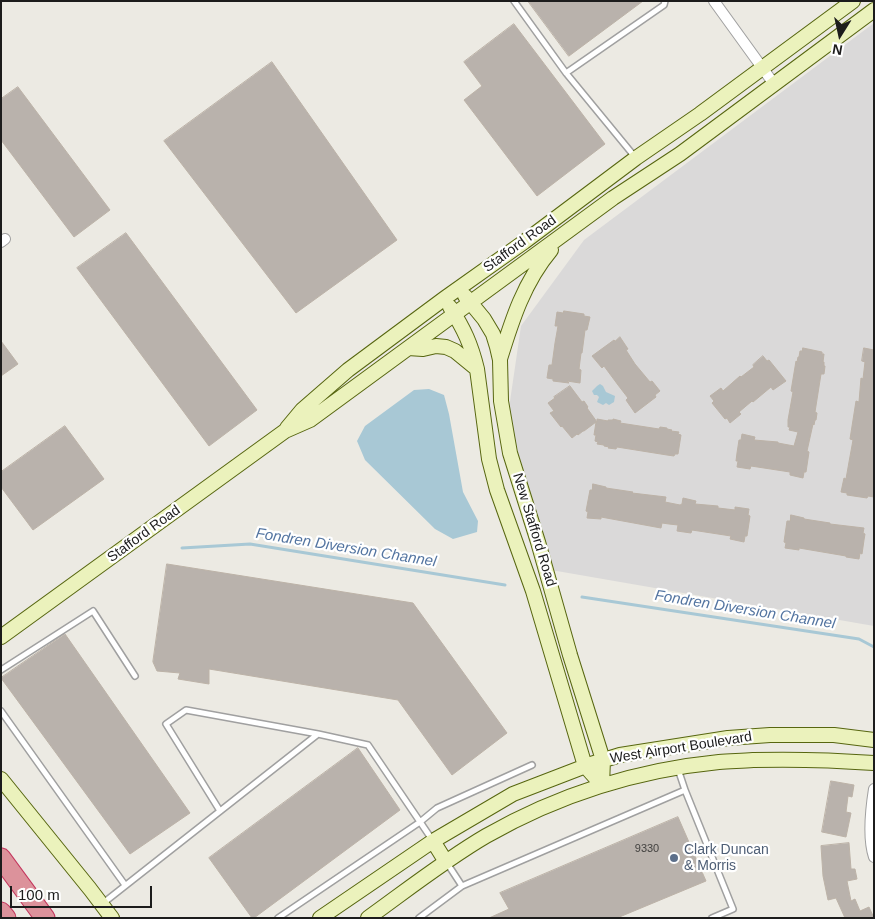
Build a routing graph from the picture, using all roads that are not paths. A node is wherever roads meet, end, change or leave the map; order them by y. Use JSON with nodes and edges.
{"nodes":[{"id":1,"x":514,"y":1,"type":"edge"},
{"id":2,"x":665,"y":1,"type":"edge"},
{"id":3,"x":714,"y":1,"type":"edge"},
{"id":4,"x":853,"y":1,"type":"edge"},
{"id":5,"x":874,"y":10,"type":"edge"},
{"id":6,"x":763,"y":68,"type":"junction"},
{"id":7,"x":566,"y":73,"type":"junction"},
{"id":8,"x":774,"y":84,"type":"junction"},
{"id":9,"x":636,"y":158,"type":"junction"},
{"id":10,"x":566,"y":233,"type":"junction"},
{"id":11,"x":459,"y":288,"type":"junction"},
{"id":12,"x":445,"y":298,"type":"junction"},
{"id":13,"x":471,"y":303,"type":"junction"},
{"id":14,"x":455,"y":314,"type":"junction"},
{"id":15,"x":408,"y":348,"type":"junction"},
{"id":16,"x":500,"y":360,"type":"junction"},
{"id":17,"x":477,"y":369,"type":"junction"},
{"id":18,"x":285,"y":431,"type":"junction"},
{"id":19,"x":510,"y":453,"type":"junction"},
{"id":20,"x":489,"y":459,"type":"junction"},
{"id":21,"x":1,"y":637,"type":"edge"},
{"id":22,"x":1,"y":670,"type":"edge"},
{"id":23,"x":135,"y":676,"type":"dead end"},
{"id":24,"x":1,"y":711,"type":"edge"},
{"id":25,"x":318,"y":734,"type":"junction"},
{"id":26,"x":874,"y":740,"type":"edge"},
{"id":27,"x":603,"y":760,"type":"junction"},
{"id":28,"x":874,"y":763,"type":"edge"},
{"id":29,"x":532,"y":765,"type":"dead end"},
{"id":30,"x":585,"y":766,"type":"junction"},
{"id":31,"x":678,"y":768,"type":"junction"},
{"id":32,"x":1,"y":780,"type":"edge"},
{"id":33,"x":602,"y":785,"type":"junction"},
{"id":34,"x":874,"y":789,"type":"edge"},
{"id":35,"x":685,"y":790,"type":"junction"},
{"id":36,"x":220,"y":811,"type":"junction"},
{"id":37,"x":420,"y":822,"type":"junction"},
{"id":38,"x":433,"y":841,"type":"junction"},
{"id":39,"x":874,"y":857,"type":"edge"},
{"id":40,"x":1,"y":858,"type":"edge"},
{"id":41,"x":446,"y":862,"type":"junction"},
{"id":42,"x":125,"y":886,"type":"junction"},
{"id":43,"x":462,"y":886,"type":"junction"},
{"id":44,"x":102,"y":904,"type":"junction"},
{"id":45,"x":1,"y":912,"type":"edge"},
{"id":46,"x":6,"y":918,"type":"edge"},
{"id":47,"x":45,"y":918,"type":"edge"},
{"id":48,"x":112,"y":918,"type":"edge"},
{"id":49,"x":278,"y":918,"type":"edge"},
{"id":50,"x":320,"y":918,"type":"edge"},
{"id":51,"x":368,"y":918,"type":"edge"},
{"id":52,"x":419,"y":918,"type":"edge"},
{"id":53,"x":712,"y":918,"type":"edge"}],
"edges":[{"from":1,"to":7,"type":"lane"},
{"from":2,"to":7,"type":"lane"},
{"from":3,"to":6,"type":"street"},
{"from":4,"to":6,"type":"main road","name":"Stafford Road"},
{"from":5,"to":8,"type":"main road"},
{"from":6,"to":8,"type":"street"},
{"from":6,"to":9,"type":"main road","name":"Stafford Road"},
{"from":7,"to":9,"type":"lane"},
{"from":8,"to":10,"type":"main road","name":"Stafford Road"},
{"from":9,"to":11,"type":"main road","name":"Stafford Road"},
{"from":10,"to":13,"type":"main road","name":"Stafford Road"},
{"from":10,"to":16,"type":"main road"},
{"from":11,"to":12,"type":"main road","name":"Stafford Road"},
{"from":11,"to":13,"type":"main road","name":"New Stafford Road"},
{"from":12,"to":14,"type":"main road","name":"New Stafford Road"},
{"from":12,"to":18,"type":"main road","name":"Stafford Road"},
{"from":13,"to":14,"type":"main road","name":"Stafford Road"},
{"from":13,"to":16,"type":"main road","name":"New Stafford Road"},
{"from":14,"to":15,"type":"main road","name":"Stafford Road"},
{"from":14,"to":17,"type":"main road","name":"New Stafford Road"},
{"from":15,"to":17,"type":"main road"},
{"from":15,"to":18,"type":"main road","name":"Stafford Road"},
{"from":16,"to":19,"type":"main road","name":"New Stafford Road"},
{"from":17,"to":20,"type":"main road","name":"New Stafford Road"},
{"from":18,"to":21,"type":"main road","name":"Stafford Road"},
{"from":19,"to":20,"type":"main road"},
{"from":19,"to":27,"type":"main road","name":"New Stafford Road"},
{"from":20,"to":30,"type":"main road","name":"New Stafford Road"},
{"from":22,"to":23,"type":"lane"},
{"from":24,"to":42,"type":"lane"},
{"from":25,"to":36,"type":"lane"},
{"from":25,"to":36,"type":"lane"},
{"from":25,"to":37,"type":"lane"},
{"from":26,"to":27,"type":"main road","name":"West Airport Boulevard"},
{"from":27,"to":30,"type":"main road","name":"West Airport Boulevard"},
{"from":27,"to":33,"type":"main road","name":"New Stafford Road"},
{"from":28,"to":31,"type":"main road","name":"West Airport Boulevard"},
{"from":29,"to":37,"type":"lane"},
{"from":30,"to":33,"type":"main road"},
{"from":30,"to":38,"type":"main road","name":"West Airport Boulevard"},
{"from":31,"to":33,"type":"main road","name":"West Airport Boulevard"},
{"from":31,"to":35,"type":"lane"},
{"from":32,"to":44,"type":"main road"},
{"from":33,"to":41,"type":"main road","name":"West Airport Boulevard"},
{"from":34,"to":39,"type":"street"},
{"from":35,"to":43,"type":"lane"},
{"from":35,"to":53,"type":"lane"},
{"from":36,"to":42,"type":"lane"},
{"from":37,"to":38,"type":"lane"},
{"from":37,"to":49,"type":"lane"},
{"from":38,"to":41,"type":"main road"},
{"from":38,"to":50,"type":"main road","name":"West Airport Boulevard"},
{"from":40,"to":47,"type":"highway"},
{"from":41,"to":43,"type":"lane"},
{"from":41,"to":51,"type":"main road","name":"West Airport Boulevard"},
{"from":42,"to":44,"type":"lane"},
{"from":43,"to":52,"type":"lane"},
{"from":44,"to":48,"type":"main road"},
{"from":45,"to":46,"type":"highway"}]}
